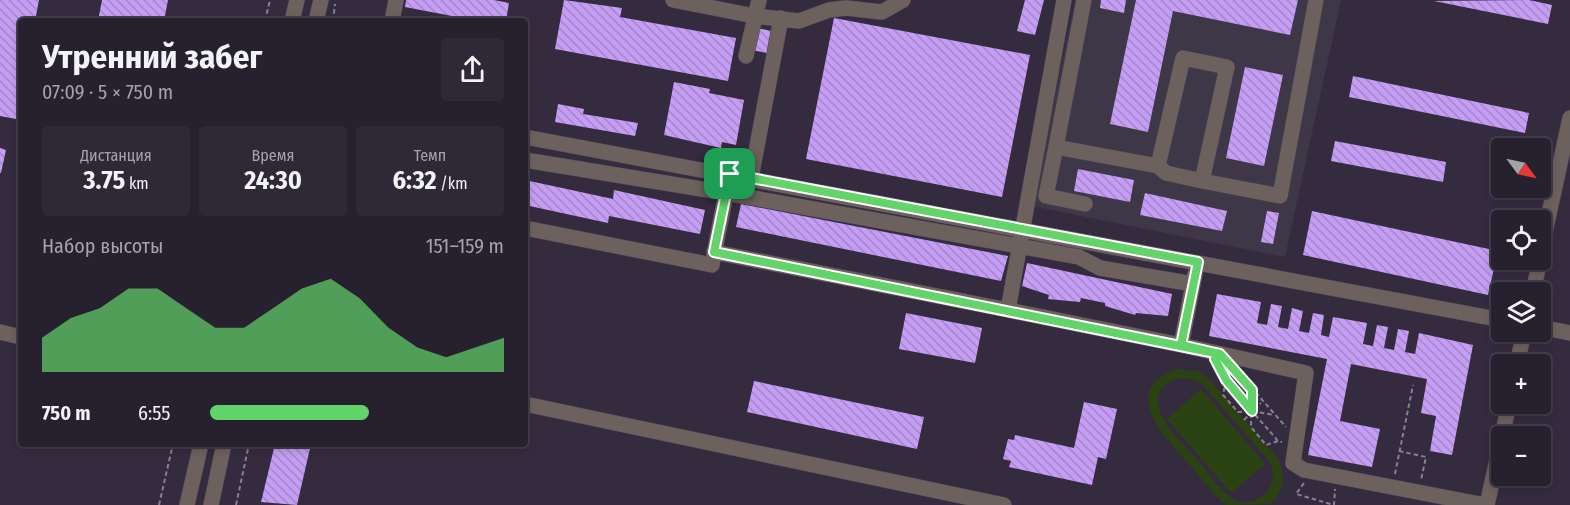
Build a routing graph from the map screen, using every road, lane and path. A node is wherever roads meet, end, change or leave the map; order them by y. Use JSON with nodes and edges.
{"nodes":[{"id":1,"x":270,"y":0,"type":"edge"},
{"id":2,"x":297,"y":0,"type":"edge"},
{"id":3,"x":396,"y":0,"type":"edge"},
{"id":4,"x":674,"y":0,"type":"edge"},
{"id":5,"x":759,"y":0,"type":"edge"},
{"id":6,"x":903,"y":0,"type":"edge"},
{"id":7,"x":1064,"y":0,"type":"edge"},
{"id":8,"x":1084,"y":0,"type":"edge"},
{"id":9,"x":1316,"y":0,"type":"edge"},
{"id":10,"x":328,"y":2,"type":"edge"},
{"id":11,"x":747,"y":14,"type":"junction"},
{"id":12,"x":266,"y":18,"type":"edge"},
{"id":13,"x":293,"y":18,"type":"edge"},
{"id":14,"x":318,"y":18,"type":"edge"},
{"id":15,"x":332,"y":18,"type":"edge"},
{"id":16,"x":393,"y":18,"type":"edge"},
{"id":17,"x":781,"y":18,"type":"junction"},
{"id":18,"x":746,"y":56,"type":"dead end"},
{"id":19,"x":1570,"y":118,"type":"edge"},
{"id":20,"x":528,"y":138,"type":"edge"},
{"id":21,"x":1056,"y":147,"type":"junction"},
{"id":22,"x":528,"y":160,"type":"edge"},
{"id":23,"x":1158,"y":166,"type":"junction"},
{"id":24,"x":730,"y":174,"type":"junction"},
{"id":25,"x":751,"y":178,"type":"junction"},
{"id":26,"x":1202,"y":181,"type":"junction"},
{"id":27,"x":726,"y":193,"type":"junction"},
{"id":28,"x":1085,"y":204,"type":"dead end"},
{"id":29,"x":1550,"y":210,"type":"edge"},
{"id":30,"x":528,"y":229,"type":"edge"},
{"id":31,"x":1024,"y":229,"type":"junction"},
{"id":32,"x":1021,"y":247,"type":"junction"},
{"id":33,"x":714,"y":252,"type":"junction"},
{"id":34,"x":1198,"y":262,"type":"junction"},
{"id":35,"x":1193,"y":284,"type":"junction"},
{"id":36,"x":1008,"y":310,"type":"junction"},
{"id":37,"x":1491,"y":318,"type":"edge"},
{"id":38,"x":1551,"y":329,"type":"edge"},
{"id":39,"x":0,"y":332,"type":"edge"},
{"id":40,"x":1570,"y":333,"type":"edge"},
{"id":41,"x":18,"y":335,"type":"edge"},
{"id":42,"x":1181,"y":345,"type":"junction"},
{"id":43,"x":1220,"y":354,"type":"junction"},
{"id":44,"x":1241,"y":366,"type":"dead end"},
{"id":45,"x":1226,"y":380,"type":"junction"},
{"id":46,"x":1413,"y":385,"type":"dead end"},
{"id":47,"x":1252,"y":390,"type":"junction"},
{"id":48,"x":1262,"y":402,"type":"junction"},
{"id":49,"x":528,"y":405,"type":"edge"},
{"id":50,"x":1252,"y":411,"type":"junction"},
{"id":51,"x":1274,"y":415,"type":"junction"},
{"id":52,"x":1244,"y":420,"type":"dead end"},
{"id":53,"x":1292,"y":421,"type":"dead end"},
{"id":54,"x":1278,"y":441,"type":"junction"},
{"id":55,"x":1288,"y":443,"type":"dead end"},
{"id":56,"x":172,"y":447,"type":"edge"},
{"id":57,"x":200,"y":447,"type":"edge"},
{"id":58,"x":223,"y":447,"type":"edge"},
{"id":59,"x":248,"y":447,"type":"edge"},
{"id":60,"x":1399,"y":451,"type":"junction"},
{"id":61,"x":1308,"y":478,"type":"dead end"},
{"id":62,"x":1393,"y":482,"type":"dead end"},
{"id":63,"x":1335,"y":483,"type":"dead end"},
{"id":64,"x":1491,"y":484,"type":"edge"},
{"id":65,"x":1420,"y":487,"type":"dead end"},
{"id":66,"x":159,"y":505,"type":"edge"},
{"id":67,"x":187,"y":505,"type":"edge"},
{"id":68,"x":211,"y":505,"type":"edge"},
{"id":69,"x":236,"y":505,"type":"edge"},
{"id":70,"x":1004,"y":505,"type":"edge"},
{"id":71,"x":1486,"y":505,"type":"edge"}],
"edges":[{"from":1,"to":12,"type":"path"},
{"from":2,"to":13,"type":"street"},
{"from":3,"to":16,"type":"street"},
{"from":4,"to":11,"type":"street"},
{"from":5,"to":11,"type":"street"},
{"from":6,"to":17,"type":"street"},
{"from":7,"to":31,"type":"street"},
{"from":8,"to":21,"type":"street"},
{"from":9,"to":26,"type":"street"},
{"from":10,"to":14,"type":"street"},
{"from":10,"to":15,"type":"path"},
{"from":11,"to":17,"type":"street"},
{"from":11,"to":18,"type":"street"},
{"from":17,"to":25,"type":"street"},
{"from":19,"to":29,"type":"street"},
{"from":20,"to":24,"type":"street"},
{"from":21,"to":23,"type":"street"},
{"from":21,"to":28,"type":"street"},
{"from":22,"to":27,"type":"street"},
{"from":23,"to":26,"type":"street"},
{"from":23,"to":26,"type":"street"},
{"from":24,"to":25,"type":"street"},
{"from":24,"to":27,"type":"street"},
{"from":25,"to":31,"type":"street"},
{"from":27,"to":32,"type":"street"},
{"from":27,"to":33,"type":"street"},
{"from":30,"to":33,"type":"street"},
{"from":31,"to":32,"type":"street"},
{"from":31,"to":34,"type":"street"},
{"from":32,"to":35,"type":"street"},
{"from":32,"to":36,"type":"street"},
{"from":33,"to":36,"type":"street"},
{"from":34,"to":35,"type":"street"},
{"from":34,"to":37,"type":"street"},
{"from":35,"to":42,"type":"street"},
{"from":36,"to":42,"type":"street"},
{"from":38,"to":40,"type":"street"},
{"from":39,"to":41,"type":"street"},
{"from":42,"to":43,"type":"street"},
{"from":43,"to":45,"type":"path"},
{"from":43,"to":71,"type":"street"},
{"from":44,"to":47,"type":"path"},
{"from":45,"to":50,"type":"path"},
{"from":45,"to":50,"type":"path"},
{"from":46,"to":60,"type":"path"},
{"from":47,"to":48,"type":"path"},
{"from":47,"to":50,"type":"path"},
{"from":48,"to":50,"type":"path"},
{"from":48,"to":51,"type":"path"},
{"from":49,"to":70,"type":"street"},
{"from":50,"to":51,"type":"path"},
{"from":50,"to":52,"type":"path"},
{"from":50,"to":54,"type":"path"},
{"from":50,"to":54,"type":"path"},
{"from":51,"to":53,"type":"path"},
{"from":54,"to":55,"type":"path"},
{"from":56,"to":66,"type":"path"},
{"from":57,"to":67,"type":"street"},
{"from":58,"to":68,"type":"street"},
{"from":59,"to":69,"type":"path"},
{"from":60,"to":62,"type":"path"},
{"from":60,"to":65,"type":"path"},
{"from":61,"to":63,"type":"path"},
{"from":64,"to":71,"type":"street"}]}
